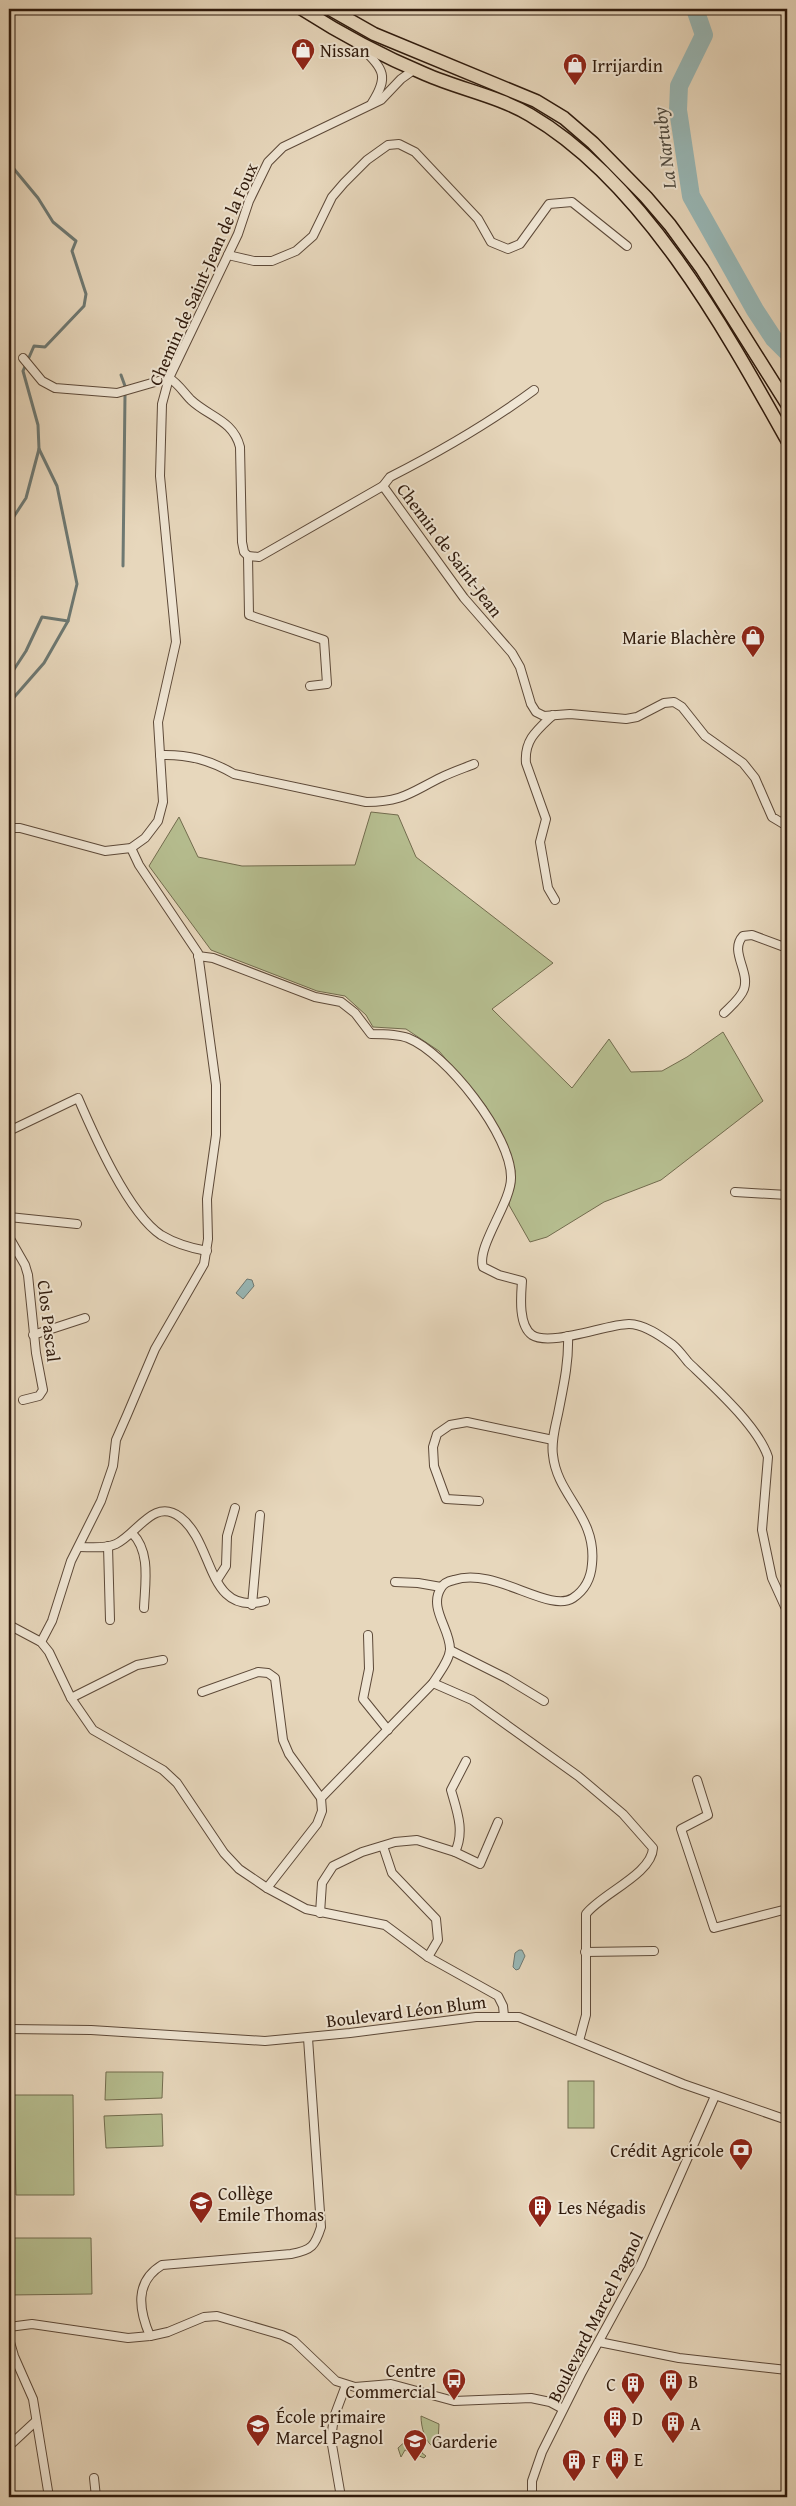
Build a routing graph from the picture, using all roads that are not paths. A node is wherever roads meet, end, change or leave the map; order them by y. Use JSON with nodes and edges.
{"nodes":[{"id":1,"x":302,"y":9,"type":"edge"},
{"id":2,"x":330,"y":9,"type":"edge"},
{"id":3,"x":355,"y":41,"type":"junction"},
{"id":4,"x":415,"y":70,"type":"junction"},
{"id":5,"x":371,"y":105,"type":"junction"},
{"id":6,"x":627,"y":246,"type":"dead end"},
{"id":7,"x":228,"y":255,"type":"junction"},
{"id":8,"x":23,"y":358,"type":"dead end"},
{"id":9,"x":169,"y":378,"type":"junction"},
{"id":10,"x":534,"y":390,"type":"dead end"},
{"id":11,"x":787,"y":404,"type":"edge"},
{"id":12,"x":787,"y":440,"type":"edge"},
{"id":13,"x":383,"y":486,"type":"junction"},
{"id":14,"x":248,"y":556,"type":"junction"},
{"id":15,"x":310,"y":686,"type":"dead end"},
{"id":16,"x":553,"y":716,"type":"junction"},
{"id":17,"x":160,"y":755,"type":"junction"},
{"id":18,"x":474,"y":764,"type":"dead end"},
{"id":19,"x":787,"y":826,"type":"edge"},
{"id":20,"x":9,"y":828,"type":"edge"},
{"id":21,"x":131,"y":848,"type":"junction"},
{"id":22,"x":555,"y":900,"type":"dead end"},
{"id":23,"x":787,"y":948,"type":"edge"},
{"id":24,"x":198,"y":956,"type":"junction"},
{"id":25,"x":724,"y":1013,"type":"dead end"},
{"id":26,"x":9,"y":1131,"type":"edge"},
{"id":27,"x":735,"y":1192,"type":"dead end"},
{"id":28,"x":787,"y":1195,"type":"edge"},
{"id":29,"x":9,"y":1217,"type":"edge"},
{"id":30,"x":77,"y":1224,"type":"dead end"},
{"id":31,"x":9,"y":1237,"type":"edge"},
{"id":32,"x":207,"y":1252,"type":"junction"},
{"id":33,"x":85,"y":1318,"type":"dead end"},
{"id":34,"x":34,"y":1335,"type":"junction"},
{"id":35,"x":568,"y":1336,"type":"junction"},
{"id":36,"x":23,"y":1400,"type":"dead end"},
{"id":37,"x":553,"y":1440,"type":"junction"},
{"id":38,"x":478,"y":1501,"type":"dead end"},
{"id":39,"x":235,"y":1508,"type":"dead end"},
{"id":40,"x":260,"y":1515,"type":"dead end"},
{"id":41,"x":132,"y":1533,"type":"junction"},
{"id":42,"x":108,"y":1546,"type":"junction"},
{"id":43,"x":78,"y":1547,"type":"junction"},
{"id":44,"x":217,"y":1580,"type":"junction"},
{"id":45,"x":395,"y":1582,"type":"dead end"},
{"id":46,"x":441,"y":1587,"type":"junction"},
{"id":47,"x":265,"y":1601,"type":"dead end"},
{"id":48,"x":252,"y":1604,"type":"junction"},
{"id":49,"x":786,"y":1607,"type":"edge"},
{"id":50,"x":144,"y":1608,"type":"dead end"},
{"id":51,"x":110,"y":1620,"type":"dead end"},
{"id":52,"x":9,"y":1625,"type":"edge"},
{"id":53,"x":368,"y":1635,"type":"dead end"},
{"id":54,"x":41,"y":1642,"type":"junction"},
{"id":55,"x":450,"y":1650,"type":"junction"},
{"id":56,"x":163,"y":1660,"type":"dead end"},
{"id":57,"x":433,"y":1683,"type":"junction"},
{"id":58,"x":202,"y":1692,"type":"dead end"},
{"id":59,"x":71,"y":1698,"type":"junction"},
{"id":60,"x":544,"y":1701,"type":"dead end"},
{"id":61,"x":388,"y":1730,"type":"junction"},
{"id":62,"x":466,"y":1761,"type":"dead end"},
{"id":63,"x":697,"y":1780,"type":"dead end"},
{"id":64,"x":321,"y":1798,"type":"junction"},
{"id":65,"x":498,"y":1822,"type":"dead end"},
{"id":66,"x":383,"y":1846,"type":"junction"},
{"id":67,"x":455,"y":1852,"type":"junction"},
{"id":68,"x":267,"y":1888,"type":"junction"},
{"id":69,"x":787,"y":1909,"type":"edge"},
{"id":70,"x":320,"y":1913,"type":"junction"},
{"id":71,"x":654,"y":1951,"type":"dead end"},
{"id":72,"x":585,"y":1952,"type":"junction"},
{"id":73,"x":428,"y":1956,"type":"junction"},
{"id":74,"x":504,"y":2016,"type":"junction"},
{"id":75,"x":9,"y":2028,"type":"edge"},
{"id":76,"x":308,"y":2038,"type":"junction"},
{"id":77,"x":579,"y":2041,"type":"junction"},
{"id":78,"x":715,"y":2096,"type":"junction"},
{"id":79,"x":787,"y":2120,"type":"edge"},
{"id":80,"x":9,"y":2327,"type":"edge"},
{"id":81,"x":150,"y":2336,"type":"junction"},
{"id":82,"x":9,"y":2339,"type":"edge"},
{"id":83,"x":599,"y":2342,"type":"junction"},
{"id":84,"x":787,"y":2370,"type":"edge"},
{"id":85,"x":346,"y":2385,"type":"junction"},
{"id":86,"x":563,"y":2409,"type":"junction"},
{"id":87,"x":36,"y":2421,"type":"junction"},
{"id":88,"x":9,"y":2446,"type":"edge"},
{"id":89,"x":94,"y":2478,"type":"dead end"},
{"id":90,"x":49,"y":2497,"type":"edge"},
{"id":91,"x":96,"y":2497,"type":"edge"},
{"id":92,"x":341,"y":2497,"type":"edge"},
{"id":93,"x":532,"y":2497,"type":"edge"}],
"edges":[{"from":1,"to":3,"type":"main road"},
{"from":2,"to":11,"type":"main road"},
{"from":3,"to":4,"type":"main road"},
{"from":3,"to":5,"type":"street"},
{"from":4,"to":5,"type":"street","name":"Chemin de Saint-Jean de la Foux"},
{"from":4,"to":12,"type":"main road"},
{"from":5,"to":7,"type":"street","name":"Chemin de Saint-Jean de la Foux"},
{"from":6,"to":7,"type":"street"},
{"from":7,"to":9,"type":"street","name":"Chemin de Saint-Jean de la Foux"},
{"from":8,"to":9,"type":"street"},
{"from":9,"to":14,"type":"street"},
{"from":9,"to":17,"type":"street","name":"Chemin de Saint-Jean de la Foux"},
{"from":10,"to":13,"type":"street"},
{"from":13,"to":14,"type":"street","name":"Chemin de Saint-Jean"},
{"from":13,"to":16,"type":"street","name":"Chemin de Saint-Jean"},
{"from":14,"to":15,"type":"street"},
{"from":16,"to":19,"type":"street","name":"Chemin de Saint-Jean"},
{"from":16,"to":22,"type":"street"},
{"from":17,"to":18,"type":"street"},
{"from":17,"to":21,"type":"street","name":"Chemin de Saint-Jean de la Foux"},
{"from":20,"to":21,"type":"street"},
{"from":21,"to":24,"type":"street"},
{"from":23,"to":25,"type":"street"},
{"from":24,"to":32,"type":"street"},
{"from":24,"to":35,"type":"street"},
{"from":26,"to":32,"type":"street"},
{"from":27,"to":28,"type":"street"},
{"from":29,"to":30,"type":"street"},
{"from":31,"to":34,"type":"street","name":"Clos Pascal"},
{"from":32,"to":43,"type":"street"},
{"from":33,"to":34,"type":"street"},
{"from":34,"to":36,"type":"street","name":"Clos Pascal"},
{"from":35,"to":37,"type":"street"},
{"from":35,"to":49,"type":"street"},
{"from":37,"to":38,"type":"street"},
{"from":37,"to":46,"type":"street"},
{"from":39,"to":44,"type":"street"},
{"from":40,"to":48,"type":"street"},
{"from":41,"to":42,"type":"street"},
{"from":41,"to":44,"type":"street"},
{"from":41,"to":50,"type":"street"},
{"from":42,"to":43,"type":"street"},
{"from":42,"to":51,"type":"street"},
{"from":43,"to":54,"type":"street"},
{"from":44,"to":48,"type":"street"},
{"from":45,"to":46,"type":"street"},
{"from":46,"to":55,"type":"street"},
{"from":47,"to":48,"type":"street"},
{"from":52,"to":54,"type":"street"},
{"from":53,"to":61,"type":"street"},
{"from":54,"to":59,"type":"street"},
{"from":55,"to":57,"type":"street"},
{"from":55,"to":60,"type":"street"},
{"from":56,"to":59,"type":"street"},
{"from":57,"to":61,"type":"street"},
{"from":57,"to":72,"type":"street"},
{"from":58,"to":64,"type":"street"},
{"from":59,"to":68,"type":"street"},
{"from":61,"to":64,"type":"street"},
{"from":62,"to":67,"type":"street"},
{"from":63,"to":69,"type":"street"},
{"from":64,"to":68,"type":"street"},
{"from":65,"to":67,"type":"street"},
{"from":66,"to":67,"type":"street"},
{"from":66,"to":70,"type":"street"},
{"from":66,"to":73,"type":"street"},
{"from":68,"to":70,"type":"street"},
{"from":70,"to":73,"type":"street"},
{"from":71,"to":72,"type":"street"},
{"from":72,"to":77,"type":"street"},
{"from":73,"to":74,"type":"street"},
{"from":74,"to":76,"type":"street","name":"Boulevard Léon Blum"},
{"from":74,"to":77,"type":"street","name":"Boulevard Léon Blum"},
{"from":75,"to":76,"type":"street","name":"Boulevard Léon Blum"},
{"from":76,"to":81,"type":"street"},
{"from":77,"to":78,"type":"street","name":"Boulevard Léon Blum"},
{"from":78,"to":79,"type":"street","name":"Boulevard Léon Blum"},
{"from":78,"to":83,"type":"street","name":"Boulevard Marcel Pagnol"},
{"from":80,"to":81,"type":"street"},
{"from":81,"to":85,"type":"street"},
{"from":82,"to":87,"type":"street"},
{"from":83,"to":84,"type":"street"},
{"from":83,"to":86,"type":"street","name":"Boulevard Marcel Pagnol"},
{"from":85,"to":86,"type":"street"},
{"from":85,"to":92,"type":"street"},
{"from":86,"to":93,"type":"street","name":"Boulevard Marcel Pagnol"},
{"from":87,"to":88,"type":"street"},
{"from":87,"to":90,"type":"street"},
{"from":89,"to":91,"type":"street"}]}
